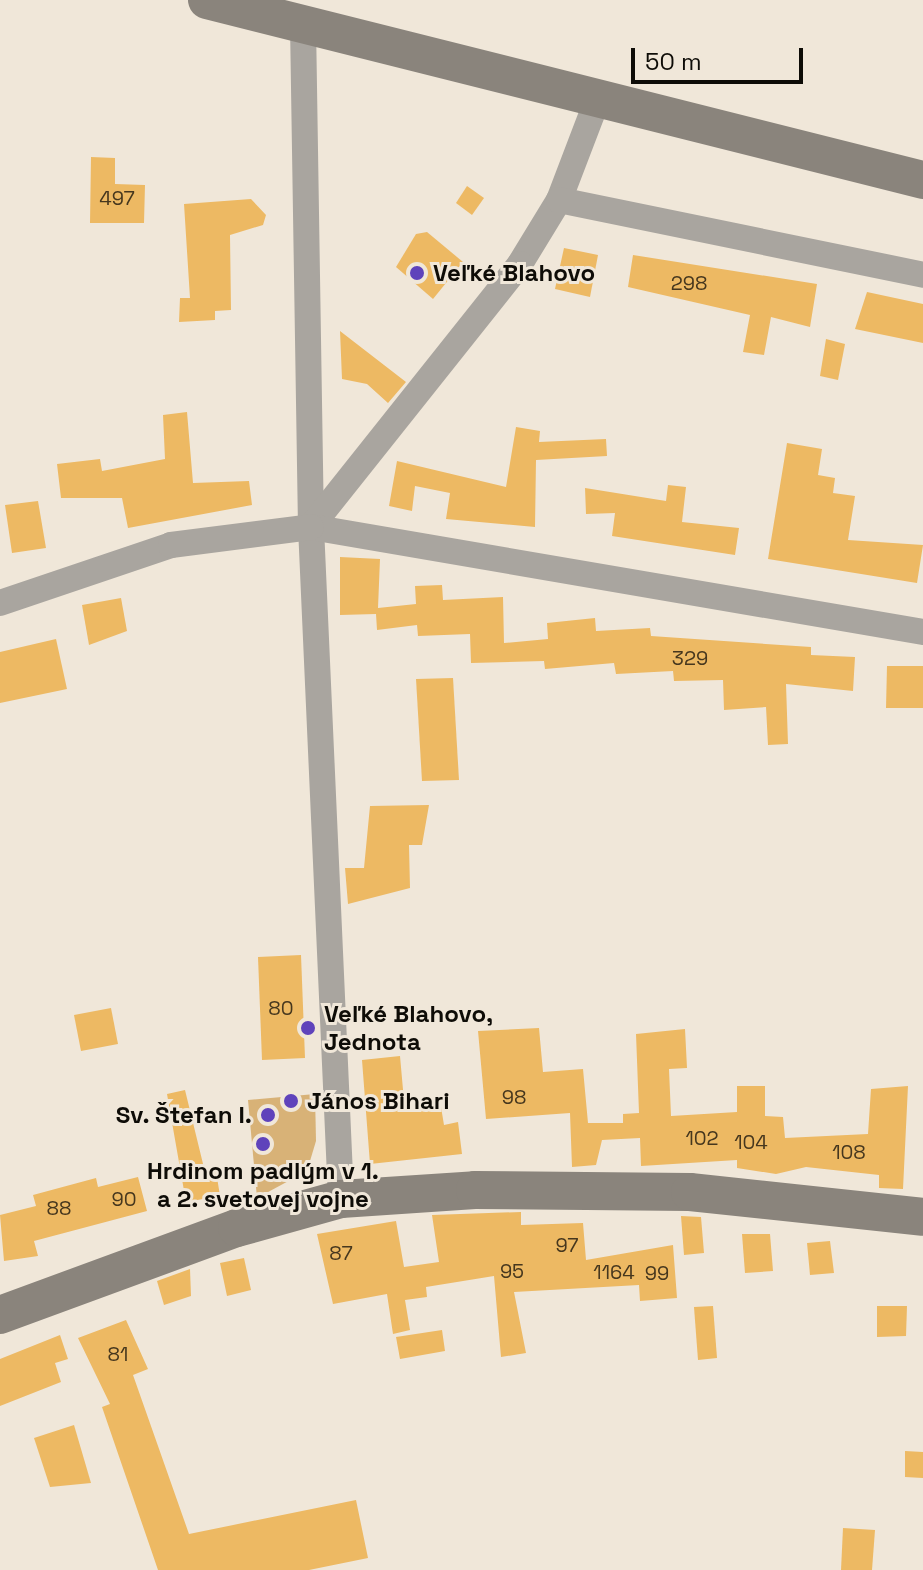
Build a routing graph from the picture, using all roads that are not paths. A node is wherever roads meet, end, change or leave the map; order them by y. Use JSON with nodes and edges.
{"nodes":[{"id":1,"x":207,"y":0,"type":"edge"},
{"id":2,"x":302,"y":12,"type":"edge"},
{"id":3,"x":598,"y":98,"type":"junction"},
{"id":4,"x":923,"y":180,"type":"edge"},
{"id":5,"x":559,"y":200,"type":"junction"},
{"id":6,"x":923,"y":275,"type":"edge"},
{"id":7,"x":311,"y":527,"type":"junction"},
{"id":8,"x":0,"y":603,"type":"edge"},
{"id":9,"x":923,"y":632,"type":"edge"},
{"id":10,"x":341,"y":1199,"type":"junction"},
{"id":11,"x":923,"y":1217,"type":"edge"},
{"id":12,"x":0,"y":1315,"type":"edge"}],
"edges":[{"from":1,"to":2,"type":"street"},
{"from":2,"to":3,"type":"street"},
{"from":2,"to":7,"type":"street"},
{"from":3,"to":4,"type":"street"},
{"from":3,"to":5,"type":"street"},
{"from":5,"to":6,"type":"street"},
{"from":5,"to":7,"type":"street"},
{"from":7,"to":8,"type":"street"},
{"from":7,"to":9,"type":"street"},
{"from":7,"to":10,"type":"street"},
{"from":10,"to":11,"type":"street"},
{"from":10,"to":12,"type":"street"}]}
